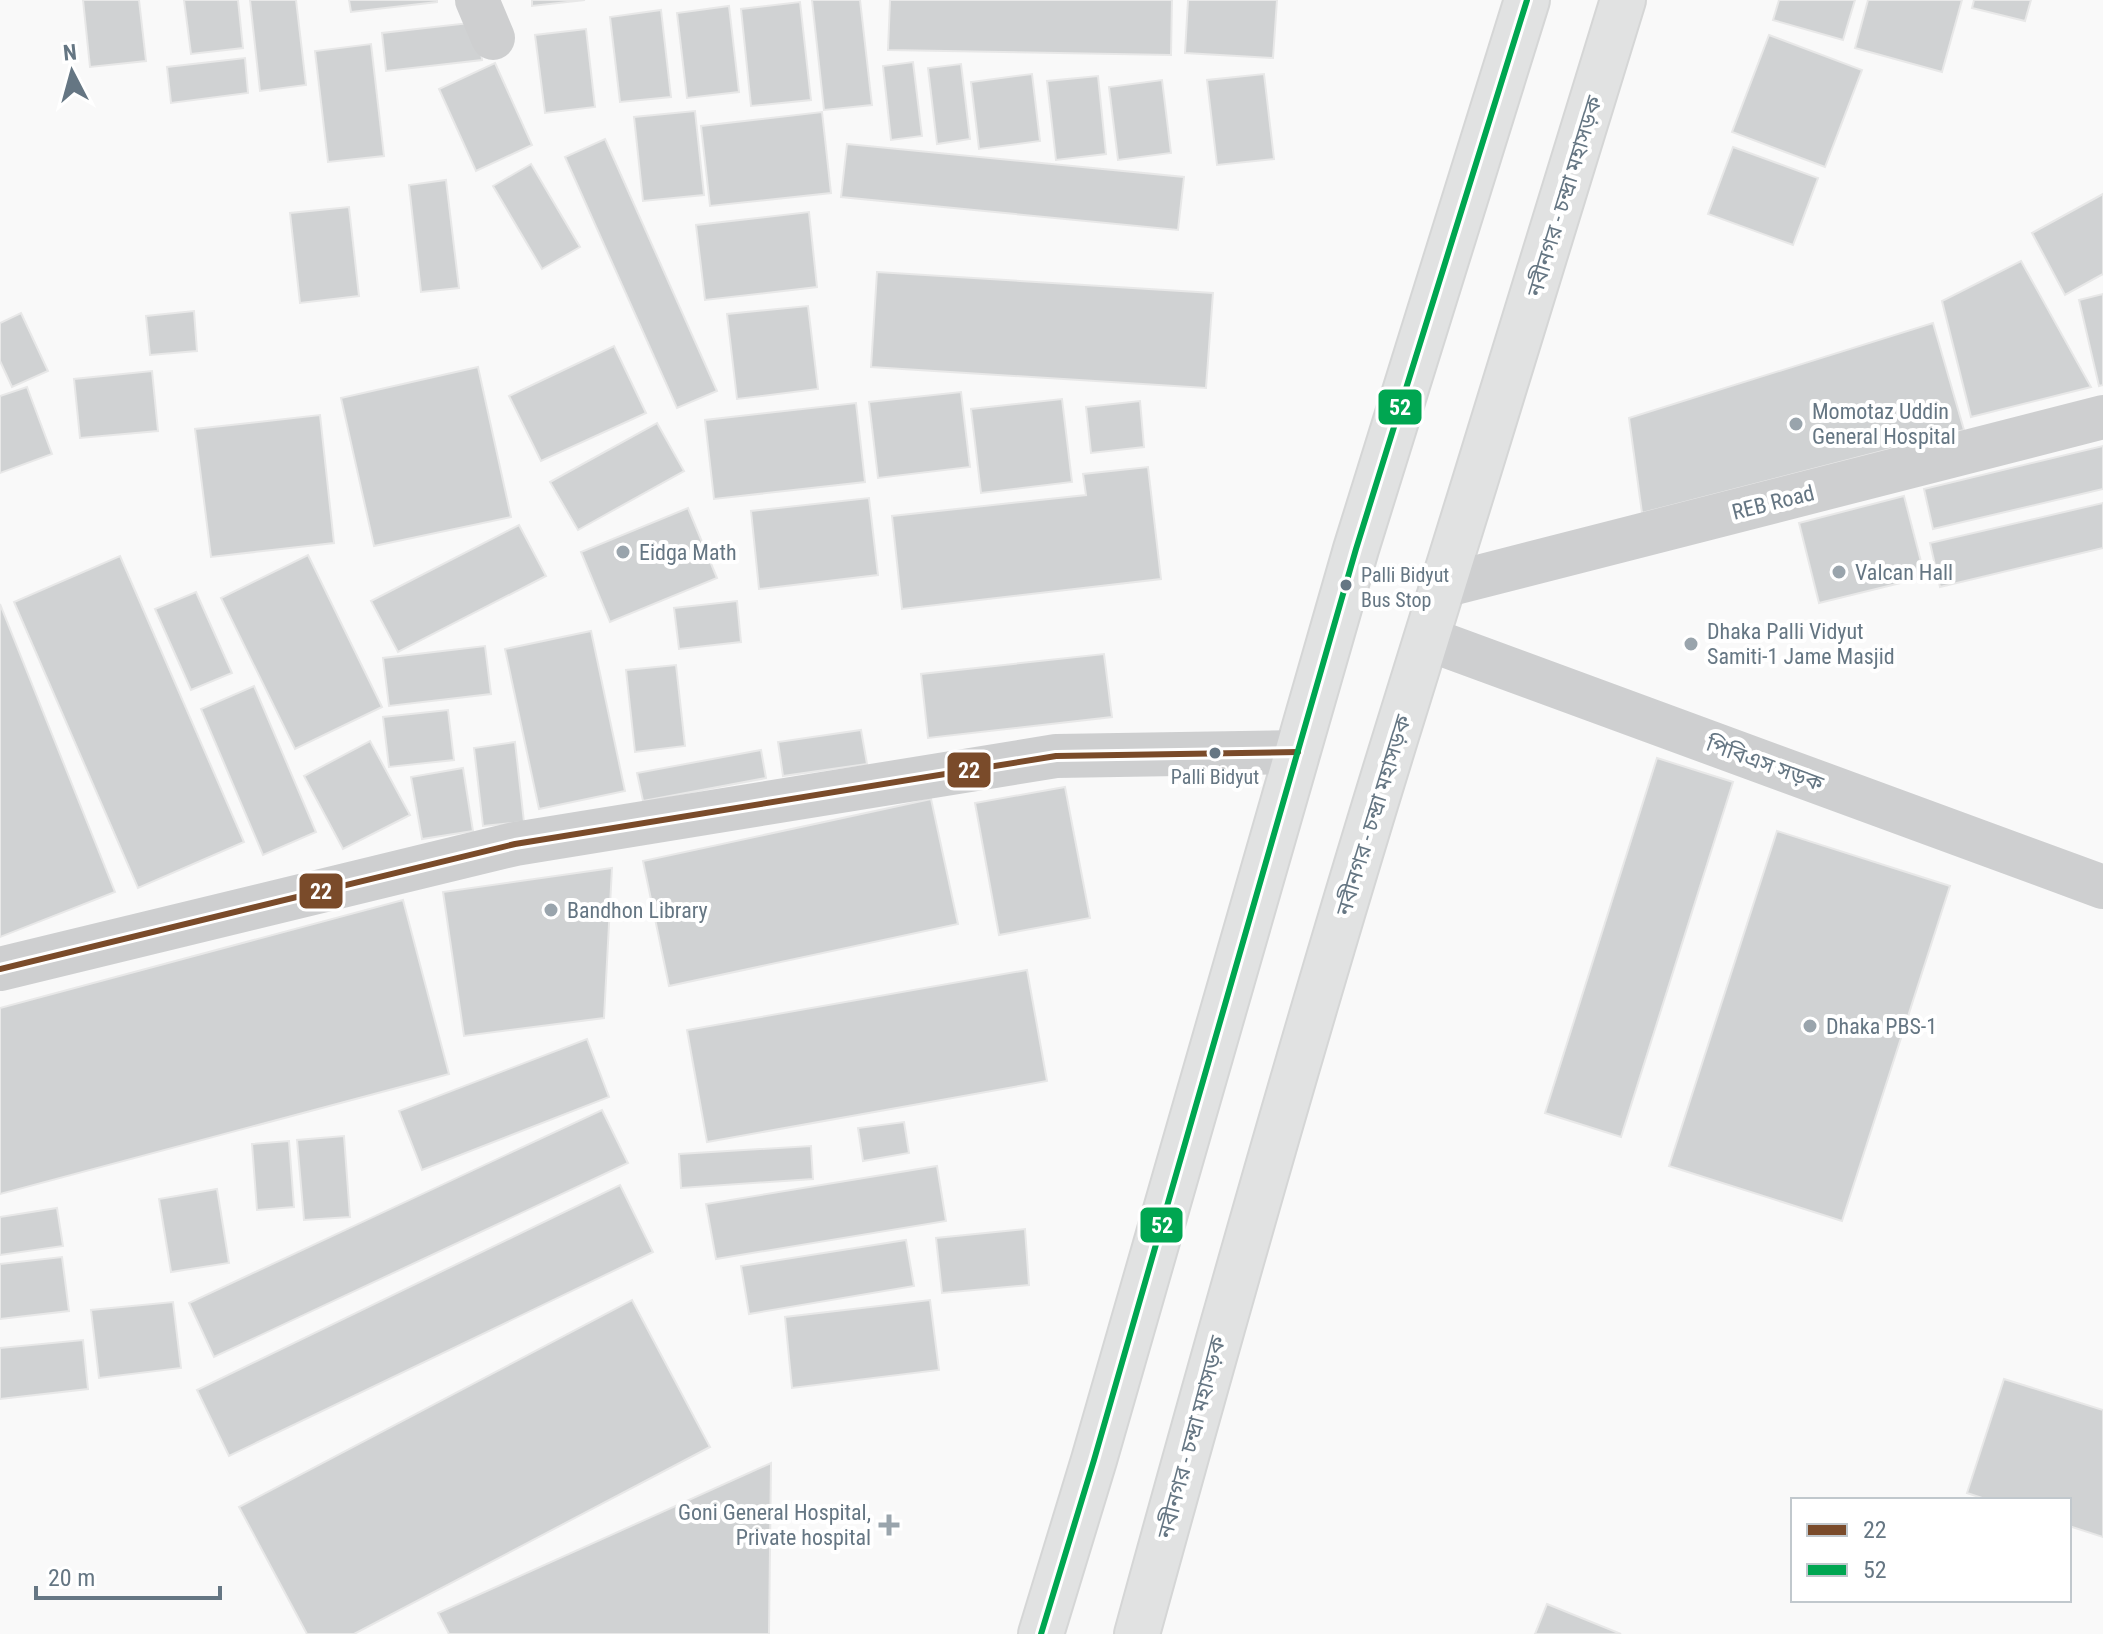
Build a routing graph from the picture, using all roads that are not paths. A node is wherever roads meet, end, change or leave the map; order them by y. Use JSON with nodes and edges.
{"nodes":[{"id":1,"x":1527,"y":0,"type":"edge"},
{"id":2,"x":1623,"y":0,"type":"edge"},
{"id":3,"x":2103,"y":417,"type":"edge"},
{"id":4,"x":1443,"y":586,"type":"junction"},
{"id":5,"x":1428,"y":639,"type":"junction"},
{"id":6,"x":1298,"y":752,"type":"junction"},
{"id":7,"x":2103,"y":887,"type":"edge"},
{"id":8,"x":0,"y":969,"type":"edge"},
{"id":9,"x":1041,"y":1634,"type":"edge"},
{"id":10,"x":1137,"y":1634,"type":"edge"}],
"edges":[{"from":1,"to":6,"type":"highway"},
{"from":2,"to":4,"type":"highway","name":"নবীনগর - চন্দ্রা মহাসড়ক"},
{"from":3,"to":4,"type":"street","name":"REB Road"},
{"from":4,"to":5,"type":"highway","name":"নবীনগর - চন্দ্রা মহাসড়ক"},
{"from":5,"to":7,"type":"street","name":"পিবিএস সড়ক"},
{"from":5,"to":10,"type":"highway","name":"নবীনগর - চন্দ্রা মহাসড়ক"},
{"from":6,"to":8,"type":"street"},
{"from":6,"to":9,"type":"highway"}]}
